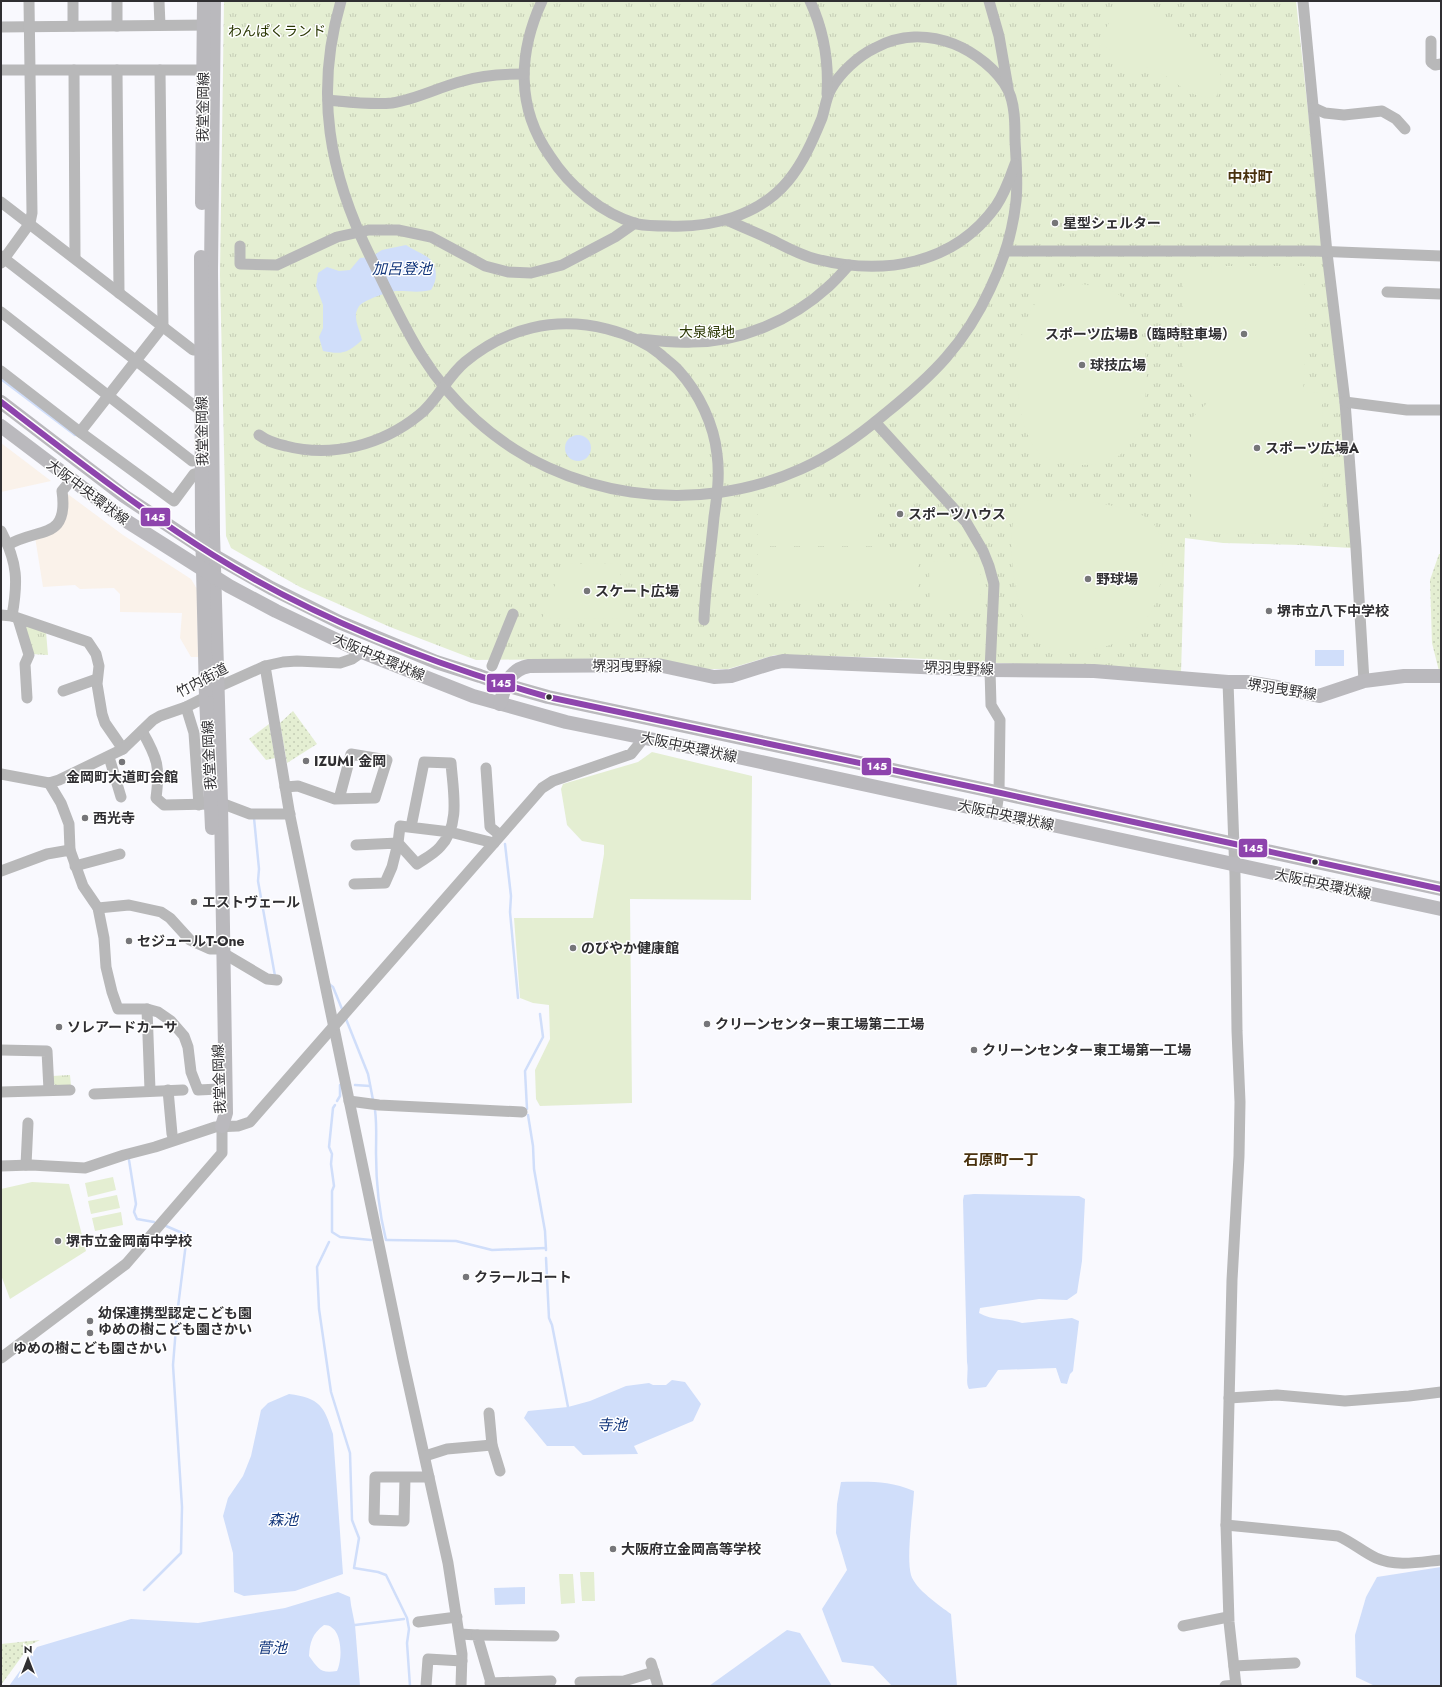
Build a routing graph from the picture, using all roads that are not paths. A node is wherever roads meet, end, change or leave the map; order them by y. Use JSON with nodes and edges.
{"nodes":[{"id":1,"x":29,"y":1,"type":"edge"},
{"id":2,"x":73,"y":1,"type":"edge"},
{"id":3,"x":117,"y":1,"type":"edge"},
{"id":4,"x":159,"y":1,"type":"edge"},
{"id":5,"x":204,"y":1,"type":"edge"},
{"id":6,"x":214,"y":1,"type":"edge"},
{"id":7,"x":341,"y":1,"type":"edge"},
{"id":8,"x":542,"y":1,"type":"edge"},
{"id":9,"x":810,"y":1,"type":"edge"},
{"id":10,"x":989,"y":1,"type":"edge"},
{"id":11,"x":1303,"y":1,"type":"edge"},
{"id":12,"x":209,"y":25,"type":"junction"},
{"id":13,"x":73,"y":26,"type":"junction"},
{"id":14,"x":117,"y":26,"type":"junction"},
{"id":15,"x":160,"y":26,"type":"junction"},
{"id":16,"x":1,"y":27,"type":"edge"},
{"id":17,"x":29,"y":27,"type":"junction"},
{"id":18,"x":1431,"y":41,"type":"dead end"},
{"id":19,"x":1441,"y":64,"type":"edge"},
{"id":20,"x":1,"y":70,"type":"edge"},
{"id":21,"x":30,"y":70,"type":"junction"},
{"id":22,"x":74,"y":70,"type":"junction"},
{"id":23,"x":117,"y":70,"type":"junction"},
{"id":24,"x":160,"y":70,"type":"junction"},
{"id":25,"x":203,"y":70,"type":"junction"},
{"id":26,"x":524,"y":74,"type":"junction"},
{"id":27,"x":1009,"y":91,"type":"junction"},
{"id":28,"x":827,"y":95,"type":"junction"},
{"id":29,"x":328,"y":100,"type":"junction"},
{"id":30,"x":1314,"y":108,"type":"junction"},
{"id":31,"x":1405,"y":130,"type":"dead end"},
{"id":32,"x":1017,"y":159,"type":"junction"},
{"id":33,"x":1,"y":202,"type":"edge"},
{"id":34,"x":727,"y":220,"type":"junction"},
{"id":35,"x":30,"y":223,"type":"junction"},
{"id":36,"x":635,"y":223,"type":"junction"},
{"id":37,"x":359,"y":232,"type":"junction"},
{"id":38,"x":240,"y":246,"type":"dead end"},
{"id":39,"x":1006,"y":251,"type":"junction"},
{"id":40,"x":1327,"y":253,"type":"junction"},
{"id":41,"x":1441,"y":256,"type":"edge"},
{"id":42,"x":76,"y":258,"type":"junction"},
{"id":43,"x":2,"y":259,"type":"edge"},
{"id":44,"x":849,"y":265,"type":"junction"},
{"id":45,"x":1390,"y":291,"type":"dead end"},
{"id":46,"x":1440,"y":292,"type":"edge"},
{"id":47,"x":119,"y":293,"type":"junction"},
{"id":48,"x":1,"y":312,"type":"edge"},
{"id":49,"x":163,"y":326,"type":"junction"},
{"id":50,"x":639,"y":339,"type":"junction"},
{"id":51,"x":206,"y":350,"type":"junction"},
{"id":52,"x":137,"y":361,"type":"junction"},
{"id":53,"x":1,"y":371,"type":"edge"},
{"id":54,"x":443,"y":387,"type":"junction"},
{"id":55,"x":109,"y":396,"type":"junction"},
{"id":56,"x":1,"y":402,"type":"edge"},
{"id":57,"x":1345,"y":402,"type":"junction"},
{"id":58,"x":1441,"y":410,"type":"edge"},
{"id":59,"x":201,"y":411,"type":"junction"},
{"id":60,"x":875,"y":422,"type":"junction"},
{"id":61,"x":1,"y":426,"type":"edge"},
{"id":62,"x":80,"y":432,"type":"junction"},
{"id":63,"x":259,"y":435,"type":"dead end"},
{"id":64,"x":192,"y":461,"type":"dead end"},
{"id":65,"x":202,"y":472,"type":"junction"},
{"id":66,"x":71,"y":480,"type":"junction"},
{"id":67,"x":718,"y":493,"type":"junction"},
{"id":68,"x":1,"y":531,"type":"edge"},
{"id":69,"x":8,"y":545,"type":"junction"},
{"id":70,"x":208,"y":551,"type":"junction"},
{"id":71,"x":203,"y":570,"type":"junction"},
{"id":72,"x":215,"y":578,"type":"junction"},
{"id":73,"x":513,"y":614,"type":"dead end"},
{"id":74,"x":10,"y":617,"type":"edge"},
{"id":75,"x":704,"y":620,"type":"dead end"},
{"id":76,"x":362,"y":652,"type":"junction"},
{"id":77,"x":265,"y":666,"type":"junction"},
{"id":78,"x":492,"y":666,"type":"dead end"},
{"id":79,"x":990,"y":670,"type":"junction"},
{"id":80,"x":1441,"y":676,"type":"edge"},
{"id":81,"x":97,"y":680,"type":"junction"},
{"id":82,"x":1364,"y":681,"type":"junction"},
{"id":83,"x":1228,"y":682,"type":"junction"},
{"id":84,"x":505,"y":685,"type":"junction"},
{"id":85,"x":218,"y":687,"type":"junction"},
{"id":86,"x":63,"y":691,"type":"dead end"},
{"id":87,"x":206,"y":697,"type":"junction"},
{"id":88,"x":27,"y":698,"type":"dead end"},
{"id":89,"x":500,"y":704,"type":"junction"},
{"id":90,"x":186,"y":707,"type":"junction"},
{"id":91,"x":142,"y":732,"type":"junction"},
{"id":92,"x":644,"y":738,"type":"junction"},
{"id":93,"x":122,"y":750,"type":"junction"},
{"id":94,"x":109,"y":757,"type":"junction"},
{"id":95,"x":486,"y":768,"type":"dead end"},
{"id":96,"x":1,"y":774,"type":"edge"},
{"id":97,"x":49,"y":783,"type":"junction"},
{"id":98,"x":285,"y":787,"type":"junction"},
{"id":99,"x":998,"y":793,"type":"junction"},
{"id":100,"x":121,"y":797,"type":"dead end"},
{"id":101,"x":339,"y":799,"type":"junction"},
{"id":102,"x":211,"y":804,"type":"junction"},
{"id":103,"x":996,"y":813,"type":"junction"},
{"id":104,"x":290,"y":814,"type":"junction"},
{"id":105,"x":410,"y":827,"type":"junction"},
{"id":106,"x":450,"y":832,"type":"junction"},
{"id":107,"x":497,"y":839,"type":"junction"},
{"id":108,"x":398,"y":843,"type":"junction"},
{"id":109,"x":356,"y":845,"type":"dead end"},
{"id":110,"x":1233,"y":845,"type":"junction"},
{"id":111,"x":70,"y":850,"type":"junction"},
{"id":112,"x":120,"y":854,"type":"dead end"},
{"id":113,"x":1233,"y":865,"type":"junction"},
{"id":114,"x":76,"y":866,"type":"junction"},
{"id":115,"x":1,"y":871,"type":"edge"},
{"id":116,"x":354,"y":884,"type":"dead end"},
{"id":117,"x":1441,"y":889,"type":"edge"},
{"id":118,"x":98,"y":908,"type":"junction"},
{"id":119,"x":1441,"y":909,"type":"edge"},
{"id":120,"x":220,"y":951,"type":"junction"},
{"id":121,"x":277,"y":980,"type":"dead end"},
{"id":122,"x":147,"y":1009,"type":"junction"},
{"id":123,"x":333,"y":1025,"type":"junction"},
{"id":124,"x":1,"y":1050,"type":"edge"},
{"id":125,"x":219,"y":1089,"type":"junction"},
{"id":126,"x":49,"y":1090,"type":"junction"},
{"id":127,"x":70,"y":1090,"type":"dead end"},
{"id":128,"x":150,"y":1090,"type":"junction"},
{"id":129,"x":168,"y":1090,"type":"junction"},
{"id":130,"x":183,"y":1090,"type":"dead end"},
{"id":131,"x":1,"y":1092,"type":"edge"},
{"id":132,"x":94,"y":1094,"type":"dead end"},
{"id":133,"x":349,"y":1101,"type":"junction"},
{"id":134,"x":522,"y":1112,"type":"dead end"},
{"id":135,"x":28,"y":1123,"type":"dead end"},
{"id":136,"x":222,"y":1126,"type":"junction"},
{"id":137,"x":172,"y":1134,"type":"dead end"},
{"id":138,"x":26,"y":1165,"type":"junction"},
{"id":139,"x":1,"y":1166,"type":"edge"},
{"id":140,"x":1,"y":1358,"type":"edge"},
{"id":141,"x":1441,"y":1392,"type":"edge"},
{"id":142,"x":1229,"y":1398,"type":"junction"},
{"id":143,"x":489,"y":1413,"type":"dead end"},
{"id":144,"x":492,"y":1445,"type":"junction"},
{"id":145,"x":425,"y":1456,"type":"junction"},
{"id":146,"x":500,"y":1472,"type":"dead end"},
{"id":147,"x":405,"y":1477,"type":"junction"},
{"id":148,"x":429,"y":1477,"type":"junction"},
{"id":149,"x":1226,"y":1525,"type":"junction"},
{"id":150,"x":1441,"y":1560,"type":"edge"},
{"id":151,"x":457,"y":1617,"type":"junction"},
{"id":152,"x":1228,"y":1617,"type":"junction"},
{"id":153,"x":418,"y":1622,"type":"dead end"},
{"id":154,"x":1183,"y":1626,"type":"dead end"},
{"id":155,"x":460,"y":1634,"type":"junction"},
{"id":156,"x":476,"y":1635,"type":"junction"},
{"id":157,"x":554,"y":1636,"type":"dead end"},
{"id":158,"x":462,"y":1661,"type":"junction"},
{"id":159,"x":1295,"y":1663,"type":"dead end"},
{"id":160,"x":1234,"y":1666,"type":"junction"},
{"id":161,"x":551,"y":1681,"type":"dead end"},
{"id":162,"x":491,"y":1684,"type":"edge"},
{"id":163,"x":587,"y":1684,"type":"edge"},
{"id":164,"x":426,"y":1686,"type":"edge"},
{"id":165,"x":461,"y":1686,"type":"edge"},
{"id":166,"x":658,"y":1686,"type":"edge"},
{"id":167,"x":1225,"y":1686,"type":"edge"},
{"id":168,"x":1236,"y":1686,"type":"edge"}],
"edges":[{"from":1,"to":17,"type":"street"},
{"from":2,"to":13,"type":"street"},
{"from":3,"to":14,"type":"street"},
{"from":4,"to":15,"type":"street"},
{"from":5,"to":12,"type":"main road","name":"我堂金岡線"},
{"from":6,"to":12,"type":"main road","name":"我堂金岡線"},
{"from":7,"to":29,"type":"street"},
{"from":8,"to":26,"type":"street"},
{"from":9,"to":28,"type":"street"},
{"from":10,"to":27,"type":"street"},
{"from":11,"to":30,"type":"street"},
{"from":12,"to":15,"type":"street"},
{"from":12,"to":25,"type":"main road","name":"我堂金岡線"},
{"from":12,"to":51,"type":"main road","name":"我堂金岡線"},
{"from":13,"to":14,"type":"street"},
{"from":13,"to":17,"type":"street"},
{"from":14,"to":15,"type":"street"},
{"from":16,"to":17,"type":"street"},
{"from":17,"to":21,"type":"street"},
{"from":18,"to":19,"type":"street"},
{"from":20,"to":21,"type":"street"},
{"from":21,"to":22,"type":"street"},
{"from":21,"to":35,"type":"street"},
{"from":22,"to":23,"type":"street"},
{"from":22,"to":42,"type":"street"},
{"from":23,"to":24,"type":"street"},
{"from":23,"to":47,"type":"street"},
{"from":24,"to":25,"type":"street"},
{"from":24,"to":49,"type":"street"},
{"from":25,"to":51,"type":"main road","name":"我堂金岡線"},
{"from":26,"to":29,"type":"street"},
{"from":26,"to":36,"type":"street"},
{"from":27,"to":28,"type":"street"},
{"from":27,"to":32,"type":"street"},
{"from":28,"to":34,"type":"street"},
{"from":29,"to":37,"type":"street"},
{"from":30,"to":31,"type":"street"},
{"from":30,"to":40,"type":"street"},
{"from":32,"to":39,"type":"street"},
{"from":32,"to":44,"type":"street"},
{"from":33,"to":35,"type":"street"},
{"from":34,"to":36,"type":"street"},
{"from":34,"to":44,"type":"street"},
{"from":35,"to":42,"type":"street"},
{"from":35,"to":43,"type":"street"},
{"from":36,"to":37,"type":"street"},
{"from":37,"to":38,"type":"street"},
{"from":37,"to":54,"type":"street"},
{"from":39,"to":40,"type":"street"},
{"from":39,"to":60,"type":"street"},
{"from":40,"to":41,"type":"street"},
{"from":40,"to":57,"type":"street"},
{"from":42,"to":47,"type":"street"},
{"from":43,"to":52,"type":"street"},
{"from":44,"to":50,"type":"street"},
{"from":45,"to":46,"type":"street"},
{"from":47,"to":49,"type":"street"},
{"from":48,"to":55,"type":"street"},
{"from":49,"to":51,"type":"street"},
{"from":49,"to":52,"type":"street"},
{"from":50,"to":54,"type":"street"},
{"from":50,"to":67,"type":"street"},
{"from":51,"to":59,"type":"main road","name":"我堂金岡線"},
{"from":51,"to":70,"type":"main road","name":"我堂金岡線"},
{"from":52,"to":55,"type":"street"},
{"from":52,"to":59,"type":"street"},
{"from":53,"to":62,"type":"street"},
{"from":54,"to":63,"type":"street"},
{"from":54,"to":67,"type":"street"},
{"from":55,"to":62,"type":"street"},
{"from":55,"to":64,"type":"street"},
{"from":56,"to":70,"type":"main road","name":"大阪中央環状線"},
{"from":57,"to":58,"type":"street"},
{"from":57,"to":82,"type":"street"},
{"from":59,"to":65,"type":"main road","name":"我堂金岡線"},
{"from":60,"to":67,"type":"street"},
{"from":60,"to":79,"type":"street"},
{"from":61,"to":66,"type":"main road","name":"大阪中央環状線"},
{"from":62,"to":65,"type":"street"},
{"from":65,"to":70,"type":"main road","name":"我堂金岡線"},
{"from":66,"to":69,"type":"street"},
{"from":66,"to":71,"type":"main road","name":"大阪中央環状線"},
{"from":67,"to":75,"type":"street"},
{"from":68,"to":69,"type":"street"},
{"from":69,"to":74,"type":"street"},
{"from":70,"to":71,"type":"main road","name":"我堂金岡線"},
{"from":70,"to":72,"type":"main road","name":"我堂金岡線"},
{"from":70,"to":84,"type":"main road","name":"大阪中央環状線"},
{"from":71,"to":72,"type":"main road","name":"大阪中央環状線"},
{"from":71,"to":87,"type":"main road","name":"我堂金岡線"},
{"from":72,"to":76,"type":"main road","name":"大阪中央環状線"},
{"from":72,"to":85,"type":"main road","name":"我堂金岡線"},
{"from":73,"to":78,"type":"street"},
{"from":74,"to":81,"type":"street"},
{"from":74,"to":88,"type":"street"},
{"from":76,"to":77,"type":"street","name":"竹内街道"},
{"from":76,"to":89,"type":"main road","name":"大阪中央環状線"},
{"from":77,"to":85,"type":"street","name":"竹内街道"},
{"from":77,"to":98,"type":"street"},
{"from":79,"to":83,"type":"main road","name":"堺羽曳野線"},
{"from":79,"to":84,"type":"main road","name":"堺羽曳野線"},
{"from":79,"to":99,"type":"street"},
{"from":80,"to":82,"type":"main road","name":"堺羽曳野線"},
{"from":81,"to":86,"type":"street"},
{"from":81,"to":93,"type":"street"},
{"from":82,"to":83,"type":"main road","name":"堺羽曳野線"},
{"from":83,"to":110,"type":"street"},
{"from":84,"to":89,"type":"main road","name":"堺羽曳野線"},
{"from":84,"to":99,"type":"main road","name":"大阪中央環状線"},
{"from":85,"to":87,"type":"street","name":"竹内街道"},
{"from":85,"to":102,"type":"main road","name":"我堂金岡線"},
{"from":87,"to":90,"type":"street","name":"竹内街道"},
{"from":87,"to":102,"type":"main road","name":"我堂金岡線"},
{"from":89,"to":92,"type":"main road","name":"大阪中央環状線"},
{"from":90,"to":91,"type":"street","name":"竹内街道"},
{"from":90,"to":102,"type":"street"},
{"from":91,"to":93,"type":"street","name":"竹内街道"},
{"from":91,"to":102,"type":"street"},
{"from":92,"to":103,"type":"main road","name":"大阪中央環状線"},
{"from":92,"to":107,"type":"street"},
{"from":93,"to":94,"type":"street","name":"竹内街道"},
{"from":94,"to":97,"type":"street","name":"竹内街道"},
{"from":94,"to":100,"type":"street"},
{"from":95,"to":107,"type":"street"},
{"from":96,"to":97,"type":"street"},
{"from":97,"to":111,"type":"street"},
{"from":98,"to":101,"type":"street"},
{"from":98,"to":104,"type":"street"},
{"from":99,"to":103,"type":"street"},
{"from":99,"to":110,"type":"main road","name":"大阪中央環状線"},
{"from":101,"to":101,"type":"street"},
{"from":102,"to":104,"type":"street"},
{"from":102,"to":120,"type":"main road","name":"我堂金岡線"},
{"from":103,"to":113,"type":"main road","name":"大阪中央環状線"},
{"from":104,"to":123,"type":"street"},
{"from":105,"to":106,"type":"street"},
{"from":105,"to":106,"type":"street"},
{"from":105,"to":108,"type":"street"},
{"from":106,"to":107,"type":"street"},
{"from":106,"to":108,"type":"street"},
{"from":107,"to":123,"type":"street"},
{"from":108,"to":109,"type":"street"},
{"from":108,"to":116,"type":"street"},
{"from":110,"to":113,"type":"street"},
{"from":110,"to":117,"type":"main road","name":"大阪中央環状線"},
{"from":111,"to":114,"type":"street"},
{"from":111,"to":115,"type":"street"},
{"from":112,"to":114,"type":"street"},
{"from":113,"to":119,"type":"main road","name":"大阪中央環状線"},
{"from":113,"to":142,"type":"street"},
{"from":114,"to":118,"type":"street"},
{"from":118,"to":120,"type":"street"},
{"from":118,"to":122,"type":"street"},
{"from":120,"to":121,"type":"street"},
{"from":120,"to":125,"type":"main road","name":"我堂金岡線"},
{"from":120,"to":136,"type":"main road","name":"我堂金岡線"},
{"from":122,"to":125,"type":"street"},
{"from":122,"to":128,"type":"street"},
{"from":123,"to":133,"type":"street"},
{"from":123,"to":136,"type":"street"},
{"from":124,"to":126,"type":"street"},
{"from":125,"to":136,"type":"main road","name":"我堂金岡線"},
{"from":126,"to":127,"type":"street"},
{"from":126,"to":131,"type":"street"},
{"from":128,"to":129,"type":"street"},
{"from":128,"to":132,"type":"street"},
{"from":129,"to":130,"type":"street"},
{"from":129,"to":137,"type":"street"},
{"from":133,"to":134,"type":"street"},
{"from":133,"to":145,"type":"street"},
{"from":135,"to":138,"type":"street"},
{"from":136,"to":138,"type":"street"},
{"from":136,"to":140,"type":"street"},
{"from":138,"to":139,"type":"street"},
{"from":141,"to":142,"type":"street"},
{"from":142,"to":149,"type":"street"},
{"from":143,"to":144,"type":"street"},
{"from":144,"to":145,"type":"street"},
{"from":144,"to":146,"type":"street"},
{"from":145,"to":148,"type":"street"},
{"from":147,"to":147,"type":"street"},
{"from":147,"to":148,"type":"street"},
{"from":148,"to":151,"type":"street"},
{"from":149,"to":150,"type":"street"},
{"from":149,"to":152,"type":"street"},
{"from":151,"to":153,"type":"street"},
{"from":151,"to":155,"type":"street"},
{"from":152,"to":154,"type":"street"},
{"from":152,"to":160,"type":"street"},
{"from":155,"to":156,"type":"street"},
{"from":155,"to":158,"type":"street"},
{"from":156,"to":157,"type":"street"},
{"from":156,"to":162,"type":"street"},
{"from":158,"to":164,"type":"street"},
{"from":158,"to":165,"type":"street"},
{"from":159,"to":160,"type":"street"},
{"from":160,"to":168,"type":"street"},
{"from":161,"to":162,"type":"street"},
{"from":163,"to":166,"type":"street"},
{"from":167,"to":168,"type":"street"}]}
